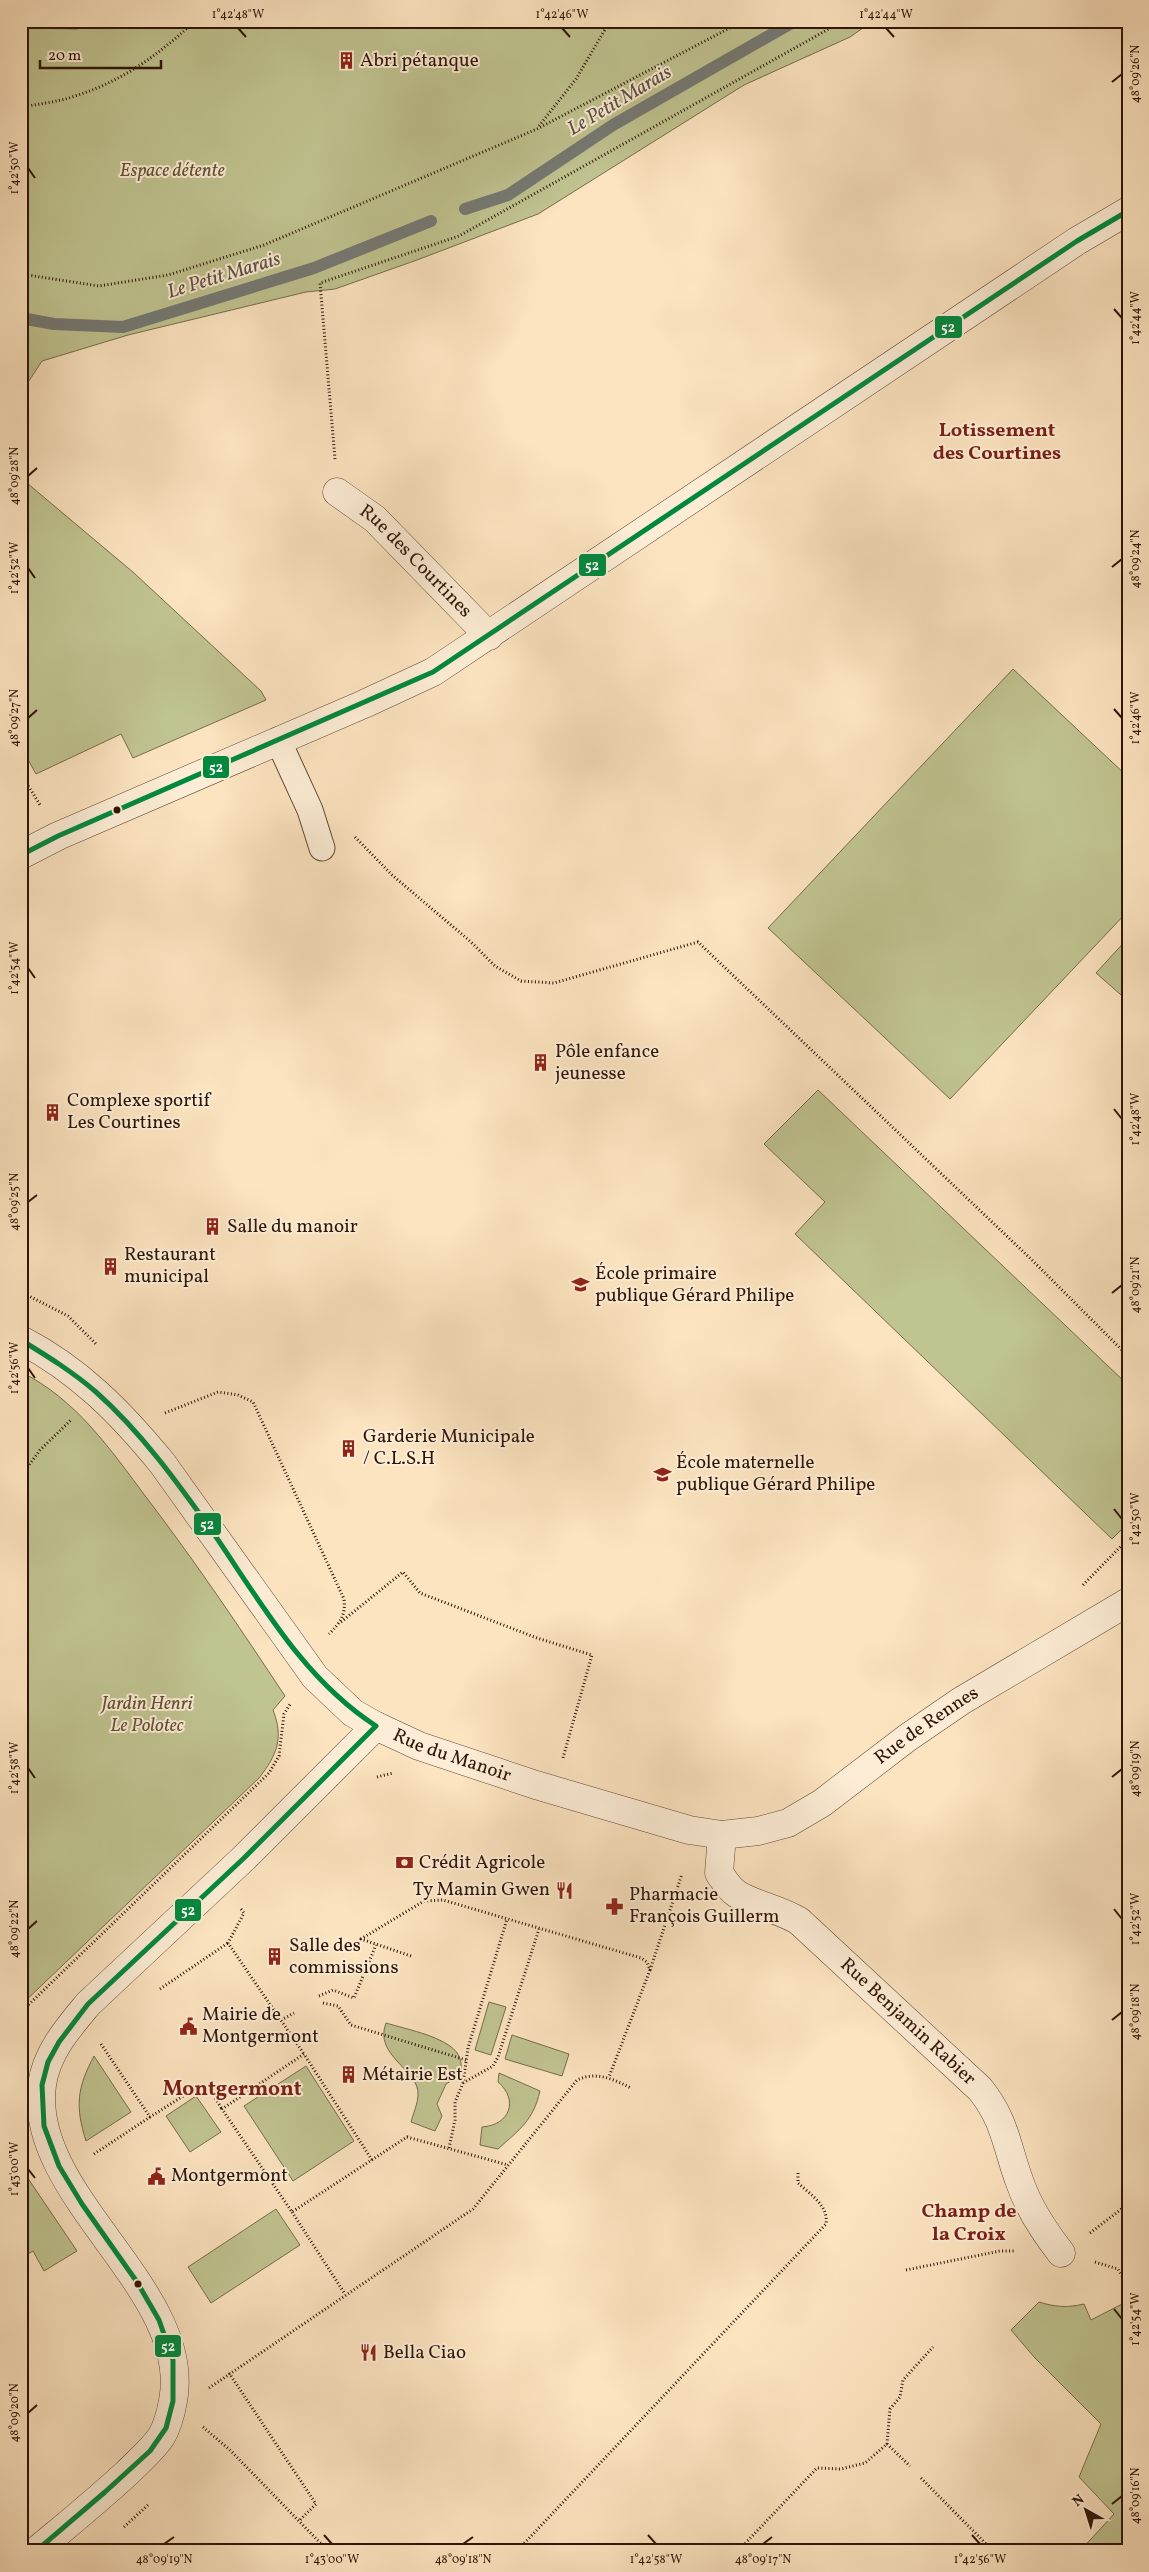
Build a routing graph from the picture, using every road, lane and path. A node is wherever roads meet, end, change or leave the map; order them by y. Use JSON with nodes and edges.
{"nodes":[{"id":1,"x":195,"y":21,"type":"edge"},
{"id":2,"x":610,"y":21,"type":"edge"},
{"id":3,"x":743,"y":21,"type":"edge"},
{"id":4,"x":843,"y":21,"type":"edge"},
{"id":5,"x":21,"y":107,"type":"edge"},
{"id":6,"x":537,"y":129,"type":"junction"},
{"id":7,"x":1128,"y":211,"type":"edge"},
{"id":8,"x":21,"y":274,"type":"edge"},
{"id":9,"x":338,"y":492,"type":"joint"},
{"id":10,"x":489,"y":636,"type":"junction"},
{"id":11,"x":278,"y":740,"type":"junction"},
{"id":12,"x":310,"y":810,"type":"junction"},
{"id":13,"x":322,"y":848,"type":"dead end"},
{"id":14,"x":21,"y":854,"type":"edge"},
{"id":15,"x":21,"y":1292,"type":"edge"},
{"id":16,"x":21,"y":1340,"type":"edge"},
{"id":17,"x":101,"y":1348,"type":"dead end"},
{"id":18,"x":1128,"y":1356,"type":"edge"},
{"id":19,"x":158,"y":1407,"type":"dead end"},
{"id":20,"x":78,"y":1414,"type":"dead end"},
{"id":21,"x":164,"y":1414,"type":"junction"},
{"id":22,"x":169,"y":1421,"type":"dead end"},
{"id":23,"x":139,"y":1434,"type":"junction"},
{"id":24,"x":22,"y":1474,"type":"edge"},
{"id":25,"x":1128,"y":1602,"type":"edge"},
{"id":26,"x":340,"y":1623,"type":"junction"},
{"id":27,"x":300,"y":1658,"type":"junction"},
{"id":28,"x":292,"y":1702,"type":"junction"},
{"id":29,"x":296,"y":1706,"type":"dead end"},
{"id":30,"x":376,"y":1726,"type":"junction"},
{"id":31,"x":347,"y":1757,"type":"junction"},
{"id":32,"x":554,"y":1758,"type":"dead end"},
{"id":33,"x":401,"y":1771,"type":"dead end"},
{"id":34,"x":722,"y":1835,"type":"junction"},
{"id":35,"x":683,"y":1870,"type":"dead end"},
{"id":36,"x":507,"y":1919,"type":"junction"},
{"id":37,"x":539,"y":1930,"type":"junction"},
{"id":38,"x":228,"y":1943,"type":"dead end"},
{"id":39,"x":376,"y":1945,"type":"junction"},
{"id":40,"x":411,"y":1956,"type":"dead end"},
{"id":41,"x":650,"y":1970,"type":"junction"},
{"id":42,"x":247,"y":1971,"type":"dead end"},
{"id":43,"x":157,"y":1990,"type":"dead end"},
{"id":44,"x":319,"y":1996,"type":"dead end"},
{"id":45,"x":323,"y":2002,"type":"dead end"},
{"id":46,"x":21,"y":2012,"type":"edge"},
{"id":47,"x":294,"y":2013,"type":"dead end"},
{"id":48,"x":281,"y":2020,"type":"junction"},
{"id":49,"x":304,"y":2054,"type":"junction"},
{"id":50,"x":466,"y":2060,"type":"junction"},
{"id":51,"x":115,"y":2064,"type":"dead end"},
{"id":52,"x":608,"y":2078,"type":"junction"},
{"id":53,"x":463,"y":2083,"type":"junction"},
{"id":54,"x":631,"y":2088,"type":"dead end"},
{"id":55,"x":222,"y":2108,"type":"junction"},
{"id":56,"x":31,"y":2109,"type":"edge"},
{"id":57,"x":150,"y":2117,"type":"junction"},
{"id":58,"x":449,"y":2148,"type":"junction"},
{"id":59,"x":87,"y":2158,"type":"dead end"},
{"id":60,"x":372,"y":2160,"type":"junction"},
{"id":61,"x":508,"y":2165,"type":"junction"},
{"id":62,"x":798,"y":2172,"type":"dead end"},
{"id":63,"x":1128,"y":2204,"type":"edge"},
{"id":64,"x":292,"y":2212,"type":"junction"},
{"id":65,"x":1101,"y":2226,"type":"dead end"},
{"id":66,"x":1061,"y":2253,"type":"junction"},
{"id":67,"x":906,"y":2270,"type":"dead end"},
{"id":68,"x":1128,"y":2286,"type":"edge"},
{"id":69,"x":345,"y":2294,"type":"junction"},
{"id":70,"x":933,"y":2347,"type":"dead end"},
{"id":71,"x":229,"y":2372,"type":"junction"},
{"id":72,"x":206,"y":2390,"type":"dead end"},
{"id":73,"x":197,"y":2422,"type":"dead end"},
{"id":74,"x":887,"y":2444,"type":"junction"},
{"id":75,"x":910,"y":2466,"type":"dead end"},
{"id":76,"x":921,"y":2478,"type":"dead end"},
{"id":77,"x":300,"y":2521,"type":"junction"},
{"id":78,"x":36,"y":2551,"type":"edge"},
{"id":79,"x":328,"y":2551,"type":"edge"},
{"id":80,"x":517,"y":2551,"type":"edge"},
{"id":81,"x":738,"y":2551,"type":"edge"},
{"id":82,"x":993,"y":2551,"type":"edge"}],
"edges":[{"from":1,"to":5,"type":"path"},
{"from":2,"to":6,"type":"path"},
{"from":3,"to":6,"type":"path"},
{"from":4,"to":9,"type":"path"},
{"from":6,"to":8,"type":"path"},
{"from":7,"to":10,"type":"street","name":"Rue des Courtines"},
{"from":9,"to":10,"type":"street","name":"Rue des Courtines"},
{"from":10,"to":11,"type":"street","name":"Rue des Courtines"},
{"from":11,"to":12,"type":"lane"},
{"from":11,"to":14,"type":"street","name":"Rue des Courtines"},
{"from":12,"to":13,"type":"lane"},
{"from":12,"to":18,"type":"path"},
{"from":15,"to":17,"type":"path"},
{"from":16,"to":23,"type":"street","name":"Rue du Manoir"},
{"from":19,"to":21,"type":"path"},
{"from":20,"to":24,"type":"path"},
{"from":21,"to":22,"type":"path"},
{"from":21,"to":23,"type":"path"},
{"from":21,"to":26,"type":"path"},
{"from":23,"to":27,"type":"street","name":"Rue du Manoir"},
{"from":25,"to":34,"type":"street","name":"Rue de Rennes"},
{"from":26,"to":27,"type":"path"},
{"from":26,"to":32,"type":"path"},
{"from":27,"to":28,"type":"path"},
{"from":27,"to":30,"type":"street","name":"Rue du Manoir"},
{"from":28,"to":29,"type":"path"},
{"from":28,"to":46,"type":"path"},
{"from":30,"to":31,"type":"street"},
{"from":30,"to":34,"type":"street","name":"Rue du Manoir"},
{"from":31,"to":33,"type":"path"},
{"from":31,"to":56,"type":"street"},
{"from":34,"to":66,"type":"street","name":"Rue Benjamin Rabier"},
{"from":35,"to":41,"type":"path"},
{"from":36,"to":37,"type":"path"},
{"from":36,"to":39,"type":"path"},
{"from":36,"to":50,"type":"path"},
{"from":37,"to":41,"type":"path"},
{"from":37,"to":53,"type":"path"},
{"from":38,"to":43,"type":"path"},
{"from":39,"to":40,"type":"path"},
{"from":39,"to":44,"type":"path"},
{"from":41,"to":52,"type":"path"},
{"from":42,"to":48,"type":"path"},
{"from":45,"to":50,"type":"path"},
{"from":47,"to":48,"type":"path"},
{"from":48,"to":49,"type":"path"},
{"from":49,"to":55,"type":"path"},
{"from":49,"to":60,"type":"path"},
{"from":50,"to":53,"type":"path"},
{"from":51,"to":57,"type":"path"},
{"from":52,"to":54,"type":"path"},
{"from":52,"to":61,"type":"path"},
{"from":53,"to":58,"type":"path"},
{"from":55,"to":57,"type":"path"},
{"from":55,"to":64,"type":"path"},
{"from":56,"to":78,"type":"street"},
{"from":57,"to":59,"type":"path"},
{"from":58,"to":60,"type":"path"},
{"from":58,"to":61,"type":"path"},
{"from":60,"to":64,"type":"path"},
{"from":61,"to":69,"type":"path"},
{"from":62,"to":80,"type":"path"},
{"from":63,"to":65,"type":"path"},
{"from":64,"to":69,"type":"path"},
{"from":66,"to":67,"type":"path"},
{"from":66,"to":68,"type":"path"},
{"from":69,"to":71,"type":"path"},
{"from":70,"to":74,"type":"path"},
{"from":71,"to":72,"type":"path"},
{"from":71,"to":77,"type":"path"},
{"from":73,"to":77,"type":"path"},
{"from":74,"to":75,"type":"path"},
{"from":74,"to":81,"type":"path"},
{"from":76,"to":82,"type":"path"},
{"from":77,"to":79,"type":"path"}]}
